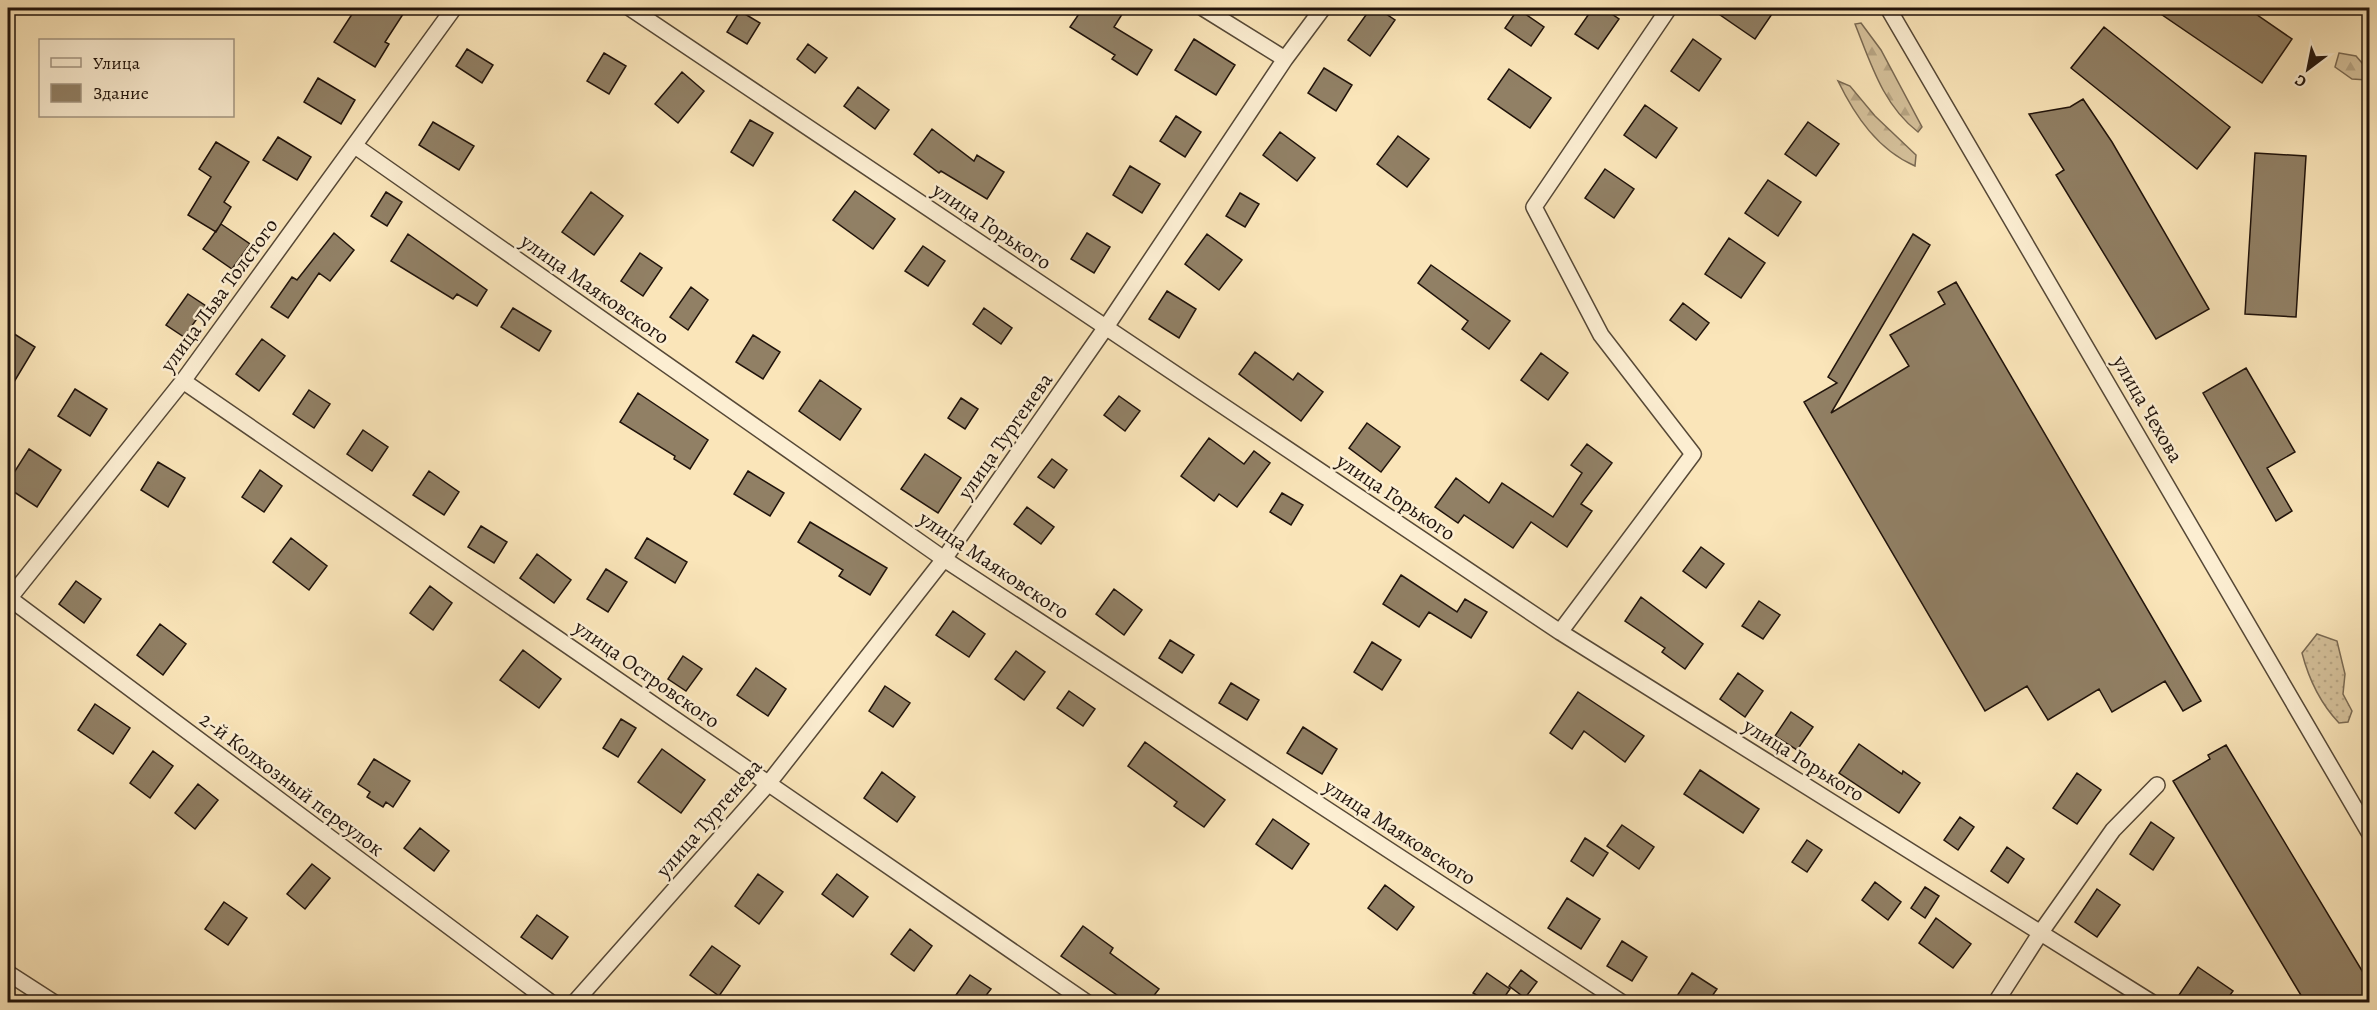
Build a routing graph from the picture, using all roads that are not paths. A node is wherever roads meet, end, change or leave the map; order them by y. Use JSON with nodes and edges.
{"nodes":[{"id":1,"x":454,"y":8,"type":"edge"},
{"id":2,"x":630,"y":8,"type":"edge"},
{"id":3,"x":1203,"y":8,"type":"edge"},
{"id":4,"x":1323,"y":8,"type":"edge"},
{"id":5,"x":1669,"y":8,"type":"edge"},
{"id":6,"x":1888,"y":8,"type":"edge"},
{"id":7,"x":1285,"y":59,"type":"junction"},
{"id":8,"x":355,"y":146,"type":"junction"},
{"id":9,"x":1106,"y":327,"type":"junction"},
{"id":10,"x":183,"y":381,"type":"junction"},
{"id":11,"x":944,"y":559,"type":"junction"},
{"id":12,"x":8,"y":599,"type":"edge"},
{"id":13,"x":1560,"y":632,"type":"junction"},
{"id":14,"x":768,"y":784,"type":"junction"},
{"id":15,"x":2157,"y":784,"type":"dead end"},
{"id":16,"x":2370,"y":834,"type":"edge"},
{"id":17,"x":2041,"y":932,"type":"junction"},
{"id":18,"x":8,"y":973,"type":"edge"},
{"id":19,"x":53,"y":1002,"type":"edge"},
{"id":20,"x":550,"y":1002,"type":"edge"},
{"id":21,"x":575,"y":1002,"type":"edge"},
{"id":22,"x":1086,"y":1002,"type":"edge"},
{"id":23,"x":1621,"y":1002,"type":"edge"},
{"id":24,"x":1996,"y":1002,"type":"edge"},
{"id":25,"x":2151,"y":1002,"type":"edge"}],
"edges":[{"from":1,"to":8,"type":"street","name":"улица Льва Толстого"},
{"from":2,"to":9,"type":"street","name":"улица Горького"},
{"from":3,"to":7,"type":"street"},
{"from":4,"to":7,"type":"street","name":"улица Тургенева"},
{"from":5,"to":13,"type":"street"},
{"from":6,"to":16,"type":"street","name":"улица Чехова"},
{"from":7,"to":9,"type":"street","name":"улица Тургенева"},
{"from":8,"to":10,"type":"street","name":"улица Льва Толстого"},
{"from":8,"to":11,"type":"street","name":"улица Маяковского"},
{"from":9,"to":11,"type":"street","name":"улица Тургенева"},
{"from":9,"to":13,"type":"street","name":"улица Горького"},
{"from":10,"to":12,"type":"street","name":"улица Льва Толстого"},
{"from":10,"to":14,"type":"street","name":"улица Островского"},
{"from":11,"to":14,"type":"street","name":"улица Тургенева"},
{"from":11,"to":23,"type":"street","name":"улица Маяковского"},
{"from":12,"to":20,"type":"street","name":"2-й Колхозный переулок"},
{"from":13,"to":17,"type":"street","name":"улица Горького"},
{"from":14,"to":21,"type":"street","name":"улица Тургенева"},
{"from":14,"to":22,"type":"street","name":"улица Островского"},
{"from":15,"to":17,"type":"street"},
{"from":17,"to":24,"type":"street"},
{"from":17,"to":25,"type":"street","name":"улица Горького"},
{"from":18,"to":19,"type":"street"}]}
